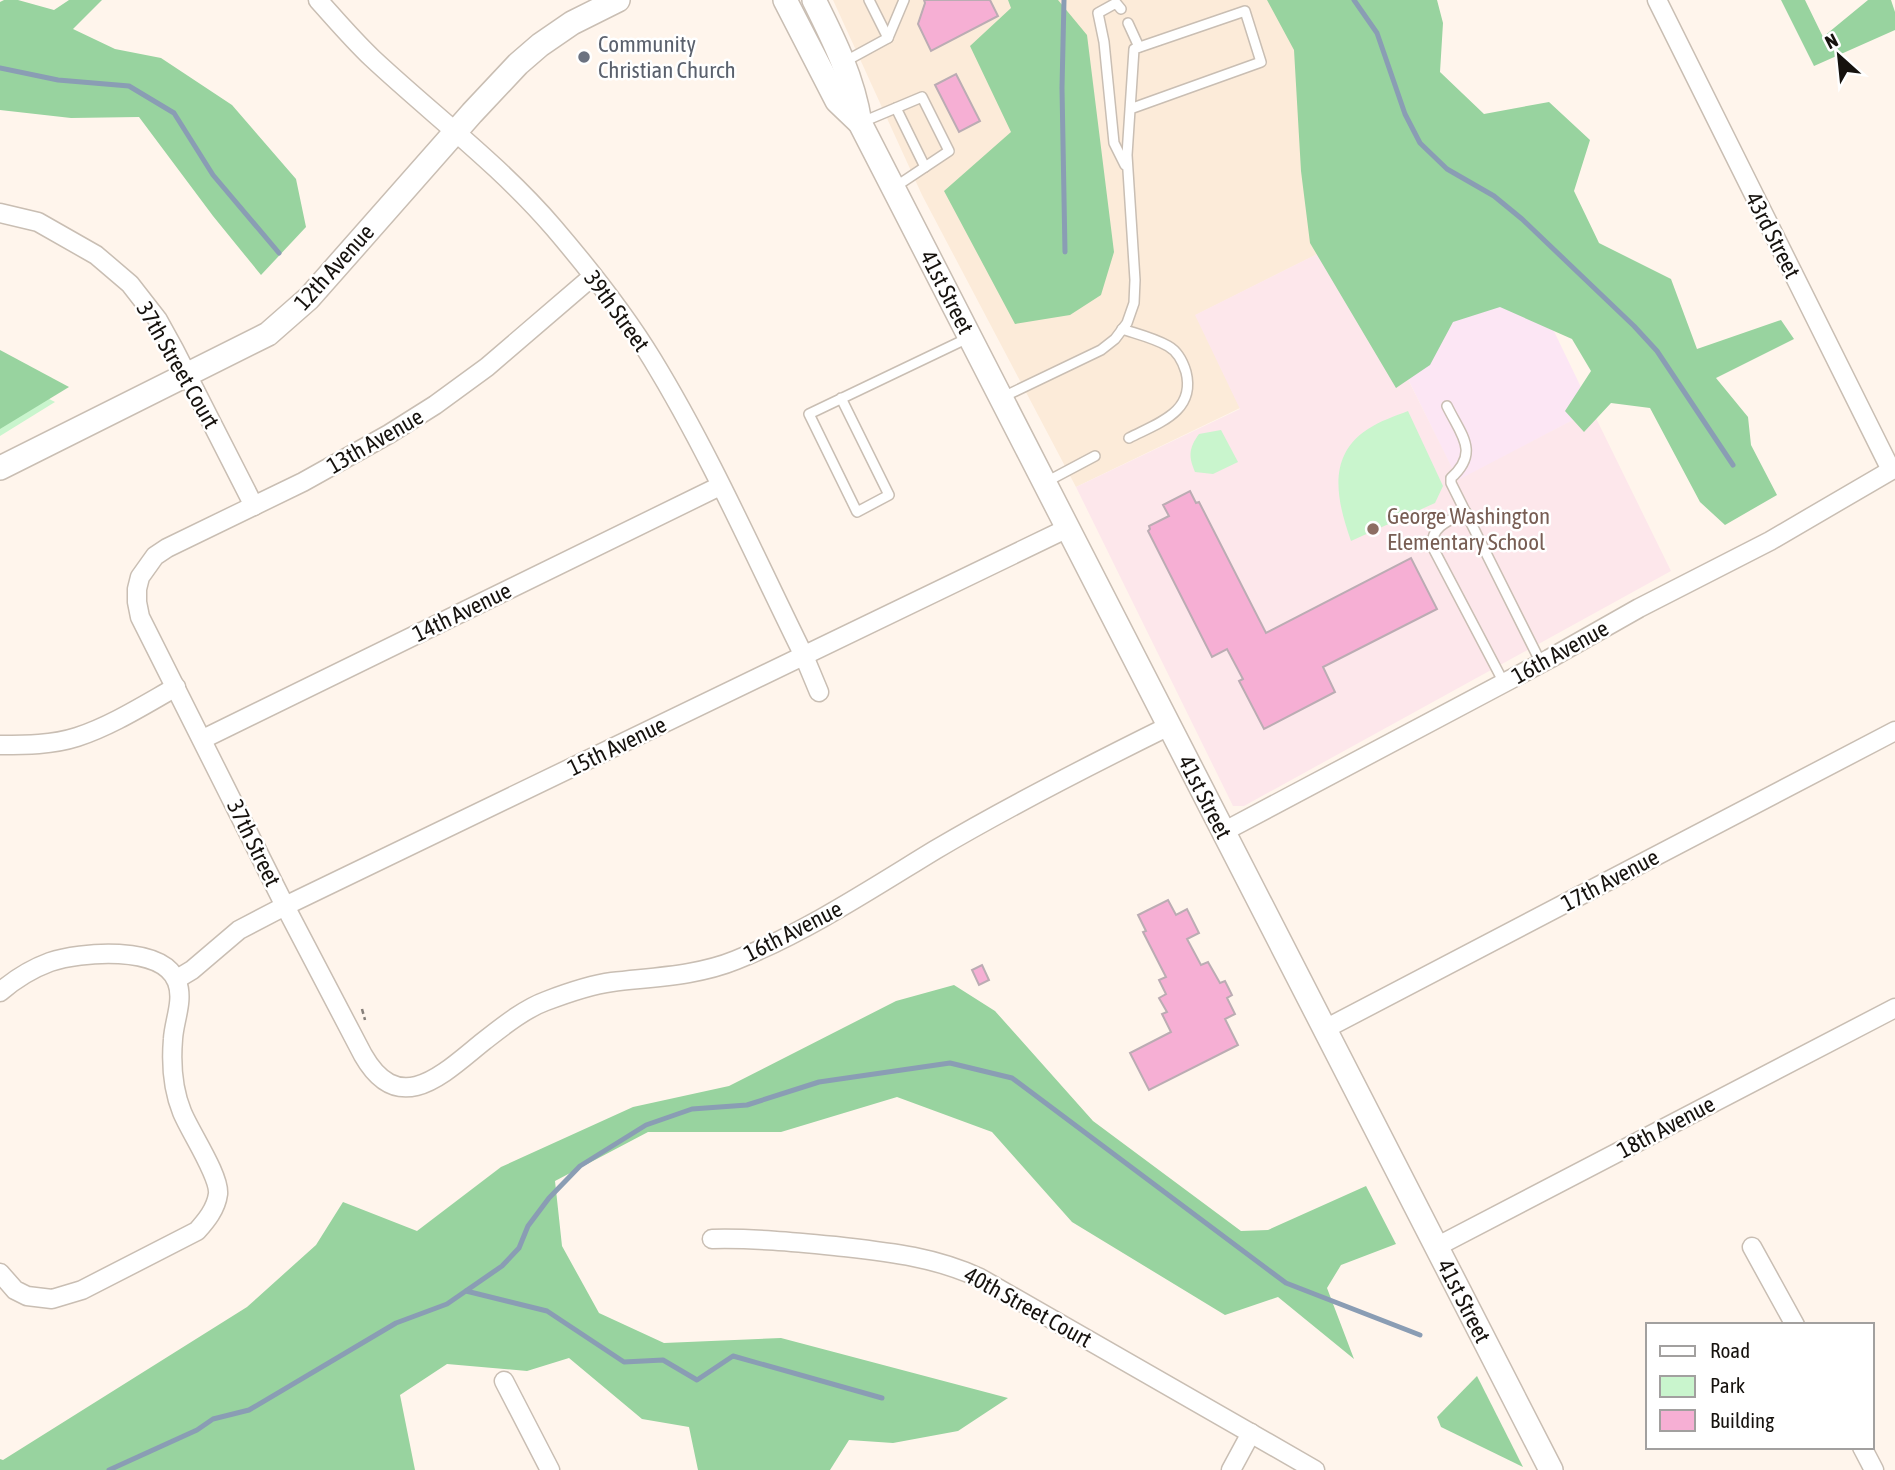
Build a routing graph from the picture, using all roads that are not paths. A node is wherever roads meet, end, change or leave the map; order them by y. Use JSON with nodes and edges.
{"nodes":[{"id":1,"x":318,"y":0,"type":"edge"},
{"id":2,"x":618,"y":0,"type":"edge"},
{"id":3,"x":785,"y":0,"type":"edge"},
{"id":4,"x":814,"y":0,"type":"edge"},
{"id":5,"x":869,"y":0,"type":"edge"},
{"id":6,"x":904,"y":0,"type":"edge"},
{"id":7,"x":1657,"y":0,"type":"edge"},
{"id":8,"x":594,"y":5,"type":"edge"},
{"id":9,"x":1121,"y":9,"type":"dead end"},
{"id":10,"x":1128,"y":23,"type":"dead end"},
{"id":11,"x":888,"y":38,"type":"junction"},
{"id":12,"x":1139,"y":47,"type":"junction"},
{"id":13,"x":844,"y":62,"type":"junction"},
{"id":14,"x":896,"y":108,"type":"junction"},
{"id":15,"x":1130,"y":109,"type":"junction"},
{"id":16,"x":860,"y":123,"type":"junction"},
{"id":17,"x":456,"y":131,"type":"junction"},
{"id":18,"x":925,"y":167,"type":"junction"},
{"id":19,"x":1128,"y":169,"type":"junction"},
{"id":20,"x":894,"y":188,"type":"junction"},
{"id":21,"x":0,"y":212,"type":"edge"},
{"id":22,"x":593,"y":276,"type":"junction"},
{"id":23,"x":1122,"y":329,"type":"junction"},
{"id":24,"x":970,"y":337,"type":"junction"},
{"id":25,"x":188,"y":375,"type":"junction"},
{"id":26,"x":841,"y":398,"type":"junction"},
{"id":27,"x":1001,"y":398,"type":"junction"},
{"id":28,"x":1447,"y":406,"type":"dead end"},
{"id":29,"x":1129,"y":438,"type":"dead end"},
{"id":30,"x":1095,"y":456,"type":"dead end"},
{"id":31,"x":0,"y":468,"type":"edge"},
{"id":32,"x":1893,"y":469,"type":"edge"},
{"id":33,"x":1045,"y":482,"type":"junction"},
{"id":34,"x":720,"y":486,"type":"junction"},
{"id":35,"x":254,"y":506,"type":"junction"},
{"id":36,"x":1466,"y":512,"type":"junction"},
{"id":37,"x":1068,"y":528,"type":"junction"},
{"id":38,"x":141,"y":577,"type":"joint"},
{"id":39,"x":804,"y":656,"type":"junction"},
{"id":40,"x":1541,"y":663,"type":"junction"},
{"id":41,"x":1504,"y":683,"type":"junction"},
{"id":42,"x":176,"y":687,"type":"junction"},
{"id":43,"x":819,"y":692,"type":"dead end"},
{"id":44,"x":1169,"y":726,"type":"junction"},
{"id":45,"x":1895,"y":731,"type":"edge"},
{"id":46,"x":203,"y":739,"type":"junction"},
{"id":47,"x":0,"y":745,"type":"edge"},
{"id":48,"x":1223,"y":832,"type":"junction"},
{"id":49,"x":285,"y":906,"type":"junction"},
{"id":50,"x":177,"y":979,"type":"junction"},
{"id":51,"x":0,"y":992,"type":"edge"},
{"id":52,"x":1895,"y":1007,"type":"edge"},
{"id":53,"x":1325,"y":1029,"type":"junction"},
{"id":54,"x":404,"y":1086,"type":"joint"},
{"id":55,"x":712,"y":1239,"type":"dead end"},
{"id":56,"x":1436,"y":1247,"type":"junction"},
{"id":57,"x":1752,"y":1247,"type":"dead end"},
{"id":58,"x":0,"y":1273,"type":"edge"},
{"id":59,"x":1794,"y":1323,"type":"edge"},
{"id":60,"x":504,"y":1381,"type":"dead end"},
{"id":61,"x":1251,"y":1433,"type":"junction"},
{"id":62,"x":1863,"y":1449,"type":"edge"},
{"id":63,"x":550,"y":1470,"type":"edge"},
{"id":64,"x":1231,"y":1470,"type":"edge"},
{"id":65,"x":1315,"y":1470,"type":"edge"},
{"id":66,"x":1551,"y":1470,"type":"edge"},
{"id":67,"x":1874,"y":1470,"type":"edge"}],
"edges":[{"from":1,"to":17,"type":"street","name":"39th Street"},
{"from":2,"to":8,"type":"street","name":"12th Avenue"},
{"from":3,"to":16,"type":"street","name":"41st Street"},
{"from":4,"to":13,"type":"street","name":"41st Street"},
{"from":5,"to":11,"type":"lane"},
{"from":6,"to":11,"type":"lane"},
{"from":7,"to":32,"type":"street","name":"43rd Street"},
{"from":8,"to":17,"type":"street","name":"12th Avenue"},
{"from":9,"to":19,"type":"lane"},
{"from":10,"to":12,"type":"lane"},
{"from":11,"to":13,"type":"lane"},
{"from":12,"to":15,"type":"lane"},
{"from":12,"to":15,"type":"lane"},
{"from":13,"to":16,"type":"street","name":"41st Street"},
{"from":14,"to":16,"type":"lane"},
{"from":14,"to":18,"type":"lane"},
{"from":14,"to":18,"type":"lane"},
{"from":15,"to":19,"type":"lane"},
{"from":16,"to":20,"type":"street","name":"41st Street"},
{"from":17,"to":22,"type":"street","name":"39th Street"},
{"from":17,"to":25,"type":"street","name":"12th Avenue"},
{"from":18,"to":20,"type":"lane"},
{"from":19,"to":23,"type":"lane"},
{"from":20,"to":24,"type":"street","name":"41st Street"},
{"from":21,"to":25,"type":"street","name":"37th Street Court"},
{"from":22,"to":34,"type":"street","name":"39th Street"},
{"from":22,"to":35,"type":"street","name":"13th Avenue"},
{"from":23,"to":27,"type":"lane"},
{"from":23,"to":29,"type":"lane"},
{"from":24,"to":26,"type":"lane"},
{"from":24,"to":27,"type":"street","name":"41st Street"},
{"from":25,"to":31,"type":"street","name":"12th Avenue"},
{"from":25,"to":35,"type":"street","name":"37th Street Court"},
{"from":26,"to":26,"type":"lane"},
{"from":27,"to":33,"type":"street","name":"41st Street"},
{"from":28,"to":36,"type":"lane"},
{"from":30,"to":33,"type":"lane"},
{"from":32,"to":40,"type":"street","name":"16th Avenue"},
{"from":33,"to":37,"type":"street","name":"41st Street"},
{"from":34,"to":39,"type":"street","name":"39th Street"},
{"from":34,"to":46,"type":"street","name":"14th Avenue"},
{"from":35,"to":38,"type":"street","name":"13th Avenue"},
{"from":36,"to":40,"type":"lane"},
{"from":36,"to":41,"type":"lane"},
{"from":37,"to":39,"type":"street","name":"15th Avenue"},
{"from":37,"to":44,"type":"street","name":"41st Street"},
{"from":38,"to":42,"type":"street","name":"37th Street"},
{"from":39,"to":43,"type":"street","name":"39th Street"},
{"from":39,"to":49,"type":"street","name":"15th Avenue"},
{"from":40,"to":41,"type":"street","name":"16th Avenue"},
{"from":41,"to":48,"type":"street","name":"16th Avenue"},
{"from":42,"to":46,"type":"street","name":"37th Street"},
{"from":42,"to":47,"type":"street"},
{"from":44,"to":48,"type":"street","name":"41st Street"},
{"from":44,"to":54,"type":"street","name":"16th Avenue"},
{"from":45,"to":53,"type":"street","name":"17th Avenue"},
{"from":46,"to":49,"type":"street","name":"37th Street"},
{"from":48,"to":53,"type":"street","name":"41st Street"},
{"from":49,"to":50,"type":"street","name":"15th Avenue"},
{"from":49,"to":54,"type":"street","name":"37th Street"},
{"from":50,"to":51,"type":"street"},
{"from":50,"to":58,"type":"street"},
{"from":52,"to":56,"type":"street","name":"18th Avenue"},
{"from":53,"to":56,"type":"street","name":"41st Street"},
{"from":55,"to":61,"type":"street","name":"40th Street Court"},
{"from":56,"to":66,"type":"street","name":"41st Street"},
{"from":57,"to":59,"type":"street"},
{"from":60,"to":63,"type":"street"},
{"from":61,"to":64,"type":"street"},
{"from":61,"to":65,"type":"street","name":"40th Street Court"},
{"from":62,"to":67,"type":"street"}]}
